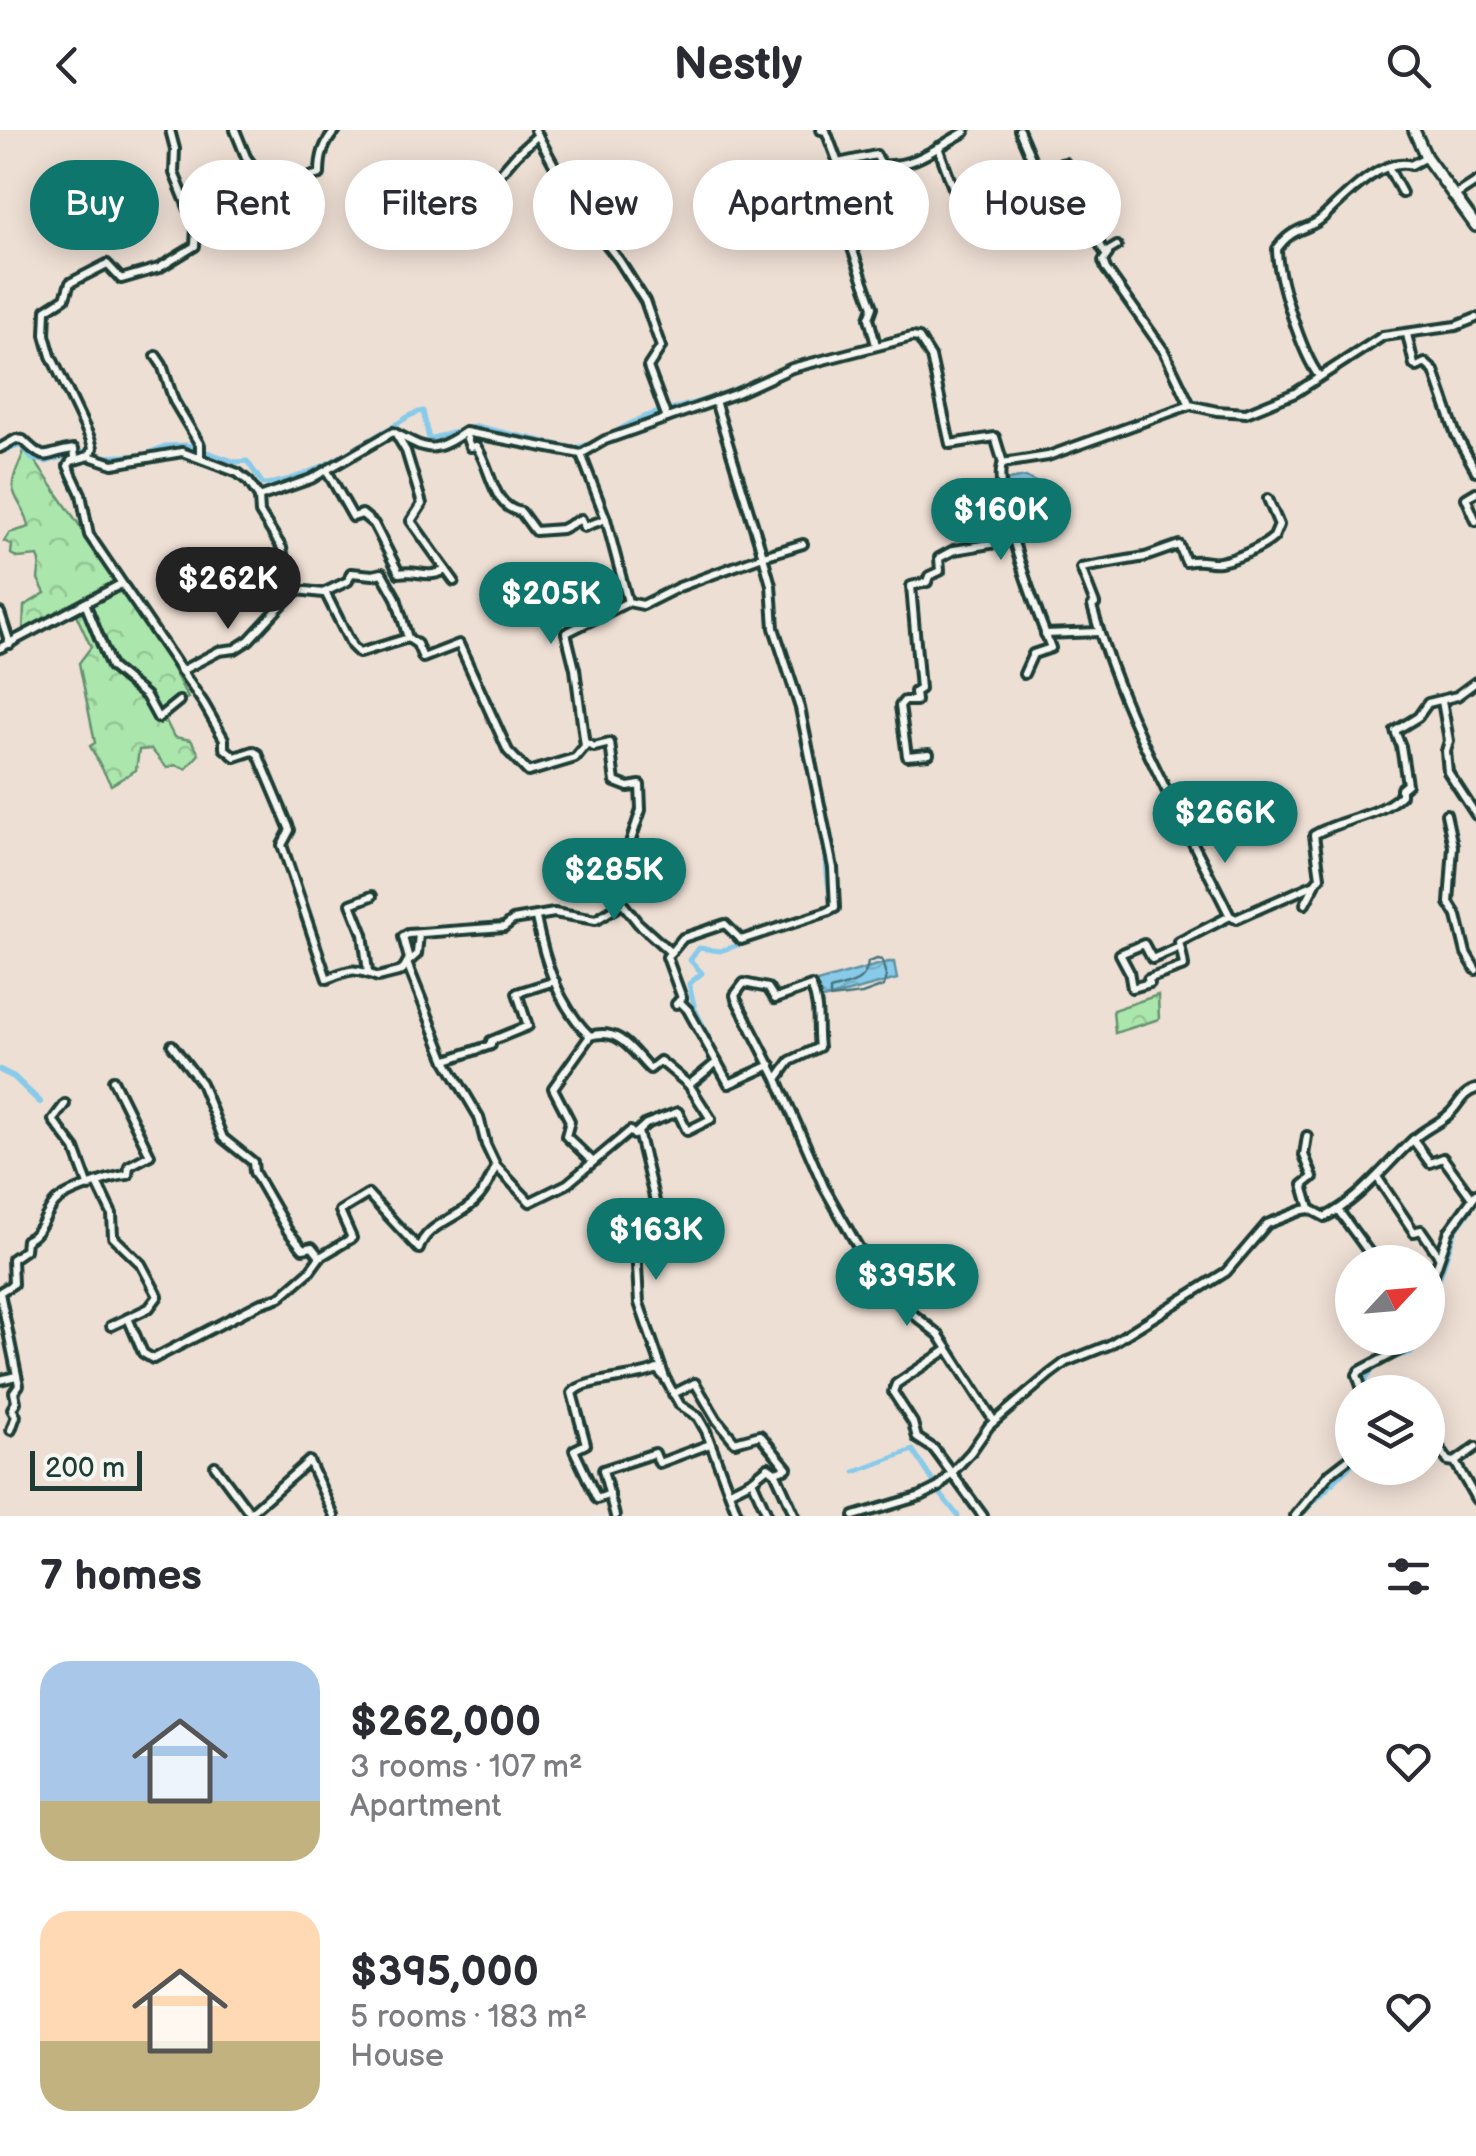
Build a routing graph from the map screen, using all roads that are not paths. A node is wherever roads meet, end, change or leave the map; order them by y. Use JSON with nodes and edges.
{"nodes":[{"id":1,"x":170,"y":130,"type":"edge"},
{"id":2,"x":235,"y":130,"type":"edge"},
{"id":3,"x":336,"y":130,"type":"edge"},
{"id":4,"x":821,"y":130,"type":"edge"},
{"id":5,"x":1020,"y":130,"type":"edge"},
{"id":6,"x":1414,"y":130,"type":"edge"},
{"id":7,"x":536,"y":132,"type":"edge"},
{"id":8,"x":965,"y":132,"type":"edge"},
{"id":9,"x":938,"y":147,"type":"junction"},
{"id":10,"x":1426,"y":156,"type":"junction"},
{"id":11,"x":248,"y":160,"type":"edge"},
{"id":12,"x":320,"y":160,"type":"edge"},
{"id":13,"x":512,"y":160,"type":"edge"},
{"id":14,"x":837,"y":160,"type":"edge"},
{"id":15,"x":852,"y":160,"type":"edge"},
{"id":16,"x":879,"y":160,"type":"edge"},
{"id":17,"x":918,"y":160,"type":"edge"},
{"id":18,"x":1032,"y":160,"type":"edge"},
{"id":19,"x":1388,"y":167,"type":"junction"},
{"id":20,"x":949,"y":177,"type":"edge"},
{"id":21,"x":1476,"y":182,"type":"edge"},
{"id":22,"x":179,"y":186,"type":"edge"},
{"id":23,"x":1402,"y":194,"type":"dead end"},
{"id":24,"x":1453,"y":196,"type":"junction"},
{"id":25,"x":1476,"y":226,"type":"edge"},
{"id":26,"x":189,"y":250,"type":"edge"},
{"id":27,"x":853,"y":250,"type":"edge"},
{"id":28,"x":1105,"y":250,"type":"edge"},
{"id":29,"x":1112,"y":250,"type":"edge"},
{"id":30,"x":1108,"y":254,"type":"junction"},
{"id":31,"x":1476,"y":318,"type":"edge"},
{"id":32,"x":1407,"y":334,"type":"junction"},
{"id":33,"x":876,"y":345,"type":"junction"},
{"id":34,"x":156,"y":356,"type":"dead end"},
{"id":35,"x":1319,"y":376,"type":"junction"},
{"id":36,"x":716,"y":401,"type":"junction"},
{"id":37,"x":1190,"y":405,"type":"junction"},
{"id":38,"x":666,"y":414,"type":"junction"},
{"id":39,"x":393,"y":432,"type":"junction"},
{"id":40,"x":465,"y":432,"type":"junction"},
{"id":41,"x":0,"y":448,"type":"edge"},
{"id":42,"x":91,"y":452,"type":"junction"},
{"id":43,"x":200,"y":452,"type":"junction"},
{"id":44,"x":581,"y":454,"type":"junction"},
{"id":45,"x":74,"y":457,"type":"junction"},
{"id":46,"x":1003,"y":462,"type":"junction"},
{"id":47,"x":328,"y":471,"type":"junction"},
{"id":48,"x":1476,"y":471,"type":"edge"},
{"id":49,"x":1476,"y":492,"type":"edge"},
{"id":50,"x":259,"y":497,"type":"junction"},
{"id":51,"x":1268,"y":500,"type":"dead end"},
{"id":52,"x":606,"y":519,"type":"junction"},
{"id":53,"x":1476,"y":521,"type":"edge"},
{"id":54,"x":1014,"y":540,"type":"junction"},
{"id":55,"x":803,"y":544,"type":"dead end"},
{"id":56,"x":764,"y":556,"type":"junction"},
{"id":57,"x":446,"y":570,"type":"junction"},
{"id":58,"x":454,"y":581,"type":"dead end"},
{"id":59,"x":121,"y":584,"type":"junction"},
{"id":60,"x":289,"y":589,"type":"junction"},
{"id":61,"x":325,"y":592,"type":"junction"},
{"id":62,"x":628,"y":602,"type":"junction"},
{"id":63,"x":84,"y":603,"type":"junction"},
{"id":64,"x":0,"y":613,"type":"edge"},
{"id":65,"x":1098,"y":632,"type":"junction"},
{"id":66,"x":1045,"y":634,"type":"junction"},
{"id":67,"x":408,"y":638,"type":"junction"},
{"id":68,"x":10,"y":644,"type":"junction"},
{"id":69,"x":0,"y":648,"type":"edge"},
{"id":70,"x":182,"y":671,"type":"junction"},
{"id":71,"x":1024,"y":674,"type":"dead end"},
{"id":72,"x":1476,"y":682,"type":"edge"},
{"id":73,"x":1442,"y":700,"type":"junction"},
{"id":74,"x":179,"y":701,"type":"dead end"},
{"id":75,"x":585,"y":742,"type":"junction"},
{"id":76,"x":929,"y":754,"type":"dead end"},
{"id":77,"x":1446,"y":814,"type":"dead end"},
{"id":78,"x":1476,"y":815,"type":"edge"},
{"id":79,"x":1315,"y":884,"type":"junction"},
{"id":80,"x":372,"y":896,"type":"dead end"},
{"id":81,"x":622,"y":904,"type":"junction"},
{"id":82,"x":1305,"y":904,"type":"dead end"},
{"id":83,"x":1230,"y":916,"type":"junction"},
{"id":84,"x":536,"y":918,"type":"junction"},
{"id":85,"x":419,"y":934,"type":"junction"},
{"id":86,"x":1180,"y":947,"type":"junction"},
{"id":87,"x":669,"y":951,"type":"junction"},
{"id":88,"x":407,"y":963,"type":"junction"},
{"id":89,"x":1476,"y":970,"type":"edge"},
{"id":90,"x":368,"y":974,"type":"junction"},
{"id":91,"x":554,"y":981,"type":"junction"},
{"id":92,"x":590,"y":1036,"type":"junction"},
{"id":93,"x":172,"y":1045,"type":"dead end"},
{"id":94,"x":446,"y":1061,"type":"junction"},
{"id":95,"x":717,"y":1062,"type":"junction"},
{"id":96,"x":767,"y":1066,"type":"junction"},
{"id":97,"x":777,"y":1079,"type":"junction"},
{"id":98,"x":112,"y":1080,"type":"dead end"},
{"id":99,"x":688,"y":1085,"type":"junction"},
{"id":100,"x":1476,"y":1089,"type":"edge"},
{"id":101,"x":64,"y":1104,"type":"dead end"},
{"id":102,"x":638,"y":1130,"type":"junction"},
{"id":103,"x":1307,"y":1136,"type":"dead end"},
{"id":104,"x":1413,"y":1140,"type":"junction"},
{"id":105,"x":593,"y":1162,"type":"junction"},
{"id":106,"x":496,"y":1166,"type":"junction"},
{"id":107,"x":1377,"y":1177,"type":"junction"},
{"id":108,"x":93,"y":1186,"type":"junction"},
{"id":109,"x":1474,"y":1196,"type":"edge"},
{"id":110,"x":1310,"y":1209,"type":"junction"},
{"id":111,"x":1338,"y":1210,"type":"junction"},
{"id":112,"x":1364,"y":1245,"type":"edge"},
{"id":113,"x":1431,"y":1245,"type":"edge"},
{"id":114,"x":1443,"y":1245,"type":"edge"},
{"id":115,"x":320,"y":1257,"type":"junction"},
{"id":116,"x":0,"y":1293,"type":"edge"},
{"id":117,"x":128,"y":1318,"type":"junction"},
{"id":118,"x":110,"y":1326,"type":"dead end"},
{"id":119,"x":948,"y":1349,"type":"junction"},
{"id":120,"x":1390,"y":1355,"type":"edge"},
{"id":121,"x":1357,"y":1375,"type":"edge"},
{"id":122,"x":16,"y":1376,"type":"junction"},
{"id":123,"x":665,"y":1378,"type":"junction"},
{"id":124,"x":0,"y":1380,"type":"edge"},
{"id":125,"x":673,"y":1394,"type":"junction"},
{"id":126,"x":710,"y":1408,"type":"junction"},
{"id":127,"x":698,"y":1417,"type":"junction"},
{"id":128,"x":994,"y":1421,"type":"junction"},
{"id":129,"x":10,"y":1430,"type":"dead end"},
{"id":130,"x":710,"y":1444,"type":"junction"},
{"id":131,"x":1476,"y":1447,"type":"edge"},
{"id":132,"x":1445,"y":1458,"type":"edge"},
{"id":133,"x":1455,"y":1462,"type":"junction"},
{"id":134,"x":215,"y":1466,"type":"dead end"},
{"id":135,"x":1335,"y":1469,"type":"edge"},
{"id":136,"x":775,"y":1472,"type":"junction"},
{"id":137,"x":953,"y":1473,"type":"junction"},
{"id":138,"x":752,"y":1480,"type":"junction"},
{"id":139,"x":730,"y":1491,"type":"junction"},
{"id":140,"x":610,"y":1494,"type":"junction"},
{"id":141,"x":1476,"y":1499,"type":"edge"},
{"id":142,"x":334,"y":1516,"type":"edge"},
{"id":143,"x":615,"y":1516,"type":"edge"},
{"id":144,"x":738,"y":1516,"type":"edge"},
{"id":145,"x":768,"y":1516,"type":"edge"},
{"id":146,"x":795,"y":1516,"type":"edge"},
{"id":147,"x":854,"y":1516,"type":"edge"},
{"id":148,"x":983,"y":1516,"type":"edge"},
{"id":149,"x":1295,"y":1516,"type":"edge"}],
"edges":[{"from":1,"to":22,"type":"street"},
{"from":2,"to":11,"type":"street"},
{"from":3,"to":12,"type":"street"},
{"from":4,"to":14,"type":"street"},
{"from":5,"to":18,"type":"street"},
{"from":6,"to":10,"type":"main road"},
{"from":7,"to":13,"type":"street"},
{"from":7,"to":38,"type":"street"},
{"from":8,"to":9,"type":"street"},
{"from":9,"to":17,"type":"street"},
{"from":9,"to":20,"type":"street"},
{"from":10,"to":19,"type":"street"},
{"from":10,"to":24,"type":"main road"},
{"from":15,"to":16,"type":"street"},
{"from":19,"to":23,"type":"street"},
{"from":19,"to":35,"type":"street"},
{"from":21,"to":24,"type":"street"},
{"from":24,"to":25,"type":"main road"},
{"from":26,"to":42,"type":"street"},
{"from":27,"to":33,"type":"street"},
{"from":28,"to":30,"type":"street"},
{"from":29,"to":30,"type":"street"},
{"from":30,"to":37,"type":"street"},
{"from":31,"to":32,"type":"street"},
{"from":32,"to":35,"type":"street"},
{"from":32,"to":48,"type":"street"},
{"from":33,"to":36,"type":"street"},
{"from":33,"to":46,"type":"street"},
{"from":34,"to":43,"type":"street"},
{"from":35,"to":37,"type":"street"},
{"from":36,"to":38,"type":"street"},
{"from":36,"to":56,"type":"street"},
{"from":37,"to":46,"type":"street"},
{"from":38,"to":44,"type":"street"},
{"from":39,"to":40,"type":"street"},
{"from":39,"to":47,"type":"street"},
{"from":39,"to":57,"type":"street"},
{"from":40,"to":44,"type":"street"},
{"from":40,"to":52,"type":"street"},
{"from":41,"to":45,"type":"street"},
{"from":42,"to":43,"type":"street"},
{"from":42,"to":45,"type":"street"},
{"from":43,"to":50,"type":"street"},
{"from":44,"to":52,"type":"street"},
{"from":45,"to":59,"type":"street"},
{"from":46,"to":54,"type":"street"},
{"from":47,"to":50,"type":"street"},
{"from":47,"to":57,"type":"street"},
{"from":49,"to":53,"type":"street"},
{"from":50,"to":60,"type":"street"},
{"from":51,"to":65,"type":"street"},
{"from":52,"to":62,"type":"street"},
{"from":54,"to":66,"type":"street"},
{"from":54,"to":76,"type":"street"},
{"from":55,"to":56,"type":"street"},
{"from":56,"to":62,"type":"street"},
{"from":56,"to":87,"type":"street"},
{"from":57,"to":58,"type":"street"},
{"from":59,"to":63,"type":"street"},
{"from":59,"to":70,"type":"street"},
{"from":60,"to":61,"type":"street"},
{"from":60,"to":70,"type":"street"},
{"from":61,"to":67,"type":"street"},
{"from":61,"to":67,"type":"street"},
{"from":62,"to":75,"type":"street"},
{"from":63,"to":68,"type":"street"},
{"from":63,"to":74,"type":"street"},
{"from":64,"to":68,"type":"street"},
{"from":65,"to":66,"type":"street"},
{"from":65,"to":83,"type":"street"},
{"from":66,"to":71,"type":"street"},
{"from":67,"to":75,"type":"street"},
{"from":68,"to":69,"type":"street"},
{"from":70,"to":90,"type":"street"},
{"from":72,"to":73,"type":"street"},
{"from":73,"to":78,"type":"street"},
{"from":73,"to":79,"type":"street"},
{"from":75,"to":81,"type":"street"},
{"from":77,"to":89,"type":"street"},
{"from":79,"to":82,"type":"street"},
{"from":79,"to":83,"type":"street"},
{"from":80,"to":90,"type":"street"},
{"from":81,"to":84,"type":"street"},
{"from":81,"to":87,"type":"street"},
{"from":83,"to":86,"type":"street"},
{"from":84,"to":85,"type":"street"},
{"from":84,"to":91,"type":"street"},
{"from":85,"to":88,"type":"street"},
{"from":85,"to":88,"type":"street"},
{"from":86,"to":86,"type":"street"},
{"from":87,"to":95,"type":"street"},
{"from":88,"to":90,"type":"street"},
{"from":88,"to":94,"type":"street"},
{"from":91,"to":92,"type":"street"},
{"from":91,"to":94,"type":"street"},
{"from":92,"to":99,"type":"street"},
{"from":92,"to":105,"type":"street"},
{"from":93,"to":115,"type":"street"},
{"from":94,"to":106,"type":"street"},
{"from":95,"to":96,"type":"street"},
{"from":95,"to":99,"type":"street"},
{"from":96,"to":97,"type":"street"},
{"from":96,"to":97,"type":"street"},
{"from":97,"to":119,"type":"street"},
{"from":98,"to":108,"type":"street"},
{"from":99,"to":102,"type":"street"},
{"from":100,"to":104,"type":"street"},
{"from":101,"to":108,"type":"street"},
{"from":102,"to":105,"type":"street"},
{"from":102,"to":123,"type":"street"},
{"from":103,"to":110,"type":"street"},
{"from":104,"to":107,"type":"street"},
{"from":104,"to":109,"type":"street"},
{"from":105,"to":106,"type":"street"},
{"from":106,"to":115,"type":"street"},
{"from":107,"to":111,"type":"street"},
{"from":107,"to":113,"type":"street"},
{"from":108,"to":116,"type":"street"},
{"from":108,"to":117,"type":"street"},
{"from":109,"to":114,"type":"street"},
{"from":110,"to":111,"type":"street"},
{"from":110,"to":128,"type":"street"},
{"from":111,"to":112,"type":"street"},
{"from":115,"to":117,"type":"street"},
{"from":116,"to":122,"type":"street"},
{"from":117,"to":118,"type":"street"},
{"from":119,"to":128,"type":"street"},
{"from":119,"to":137,"type":"street"},
{"from":120,"to":121,"type":"street"},
{"from":122,"to":124,"type":"street"},
{"from":122,"to":129,"type":"street"},
{"from":123,"to":125,"type":"street"},
{"from":123,"to":140,"type":"street"},
{"from":125,"to":126,"type":"street"},
{"from":125,"to":127,"type":"street"},
{"from":126,"to":127,"type":"street"},
{"from":126,"to":136,"type":"street"},
{"from":127,"to":130,"type":"street"},
{"from":128,"to":137,"type":"street"},
{"from":130,"to":139,"type":"street"},
{"from":130,"to":140,"type":"street"},
{"from":131,"to":133,"type":"street"},
{"from":132,"to":133,"type":"street"},
{"from":133,"to":141,"type":"street"},
{"from":134,"to":142,"type":"street"},
{"from":135,"to":149,"type":"street"},
{"from":136,"to":138,"type":"street"},
{"from":136,"to":146,"type":"street"},
{"from":137,"to":147,"type":"street"},
{"from":137,"to":148,"type":"street"},
{"from":138,"to":139,"type":"street"},
{"from":138,"to":145,"type":"street"},
{"from":139,"to":144,"type":"street"},
{"from":140,"to":143,"type":"street"}]}
